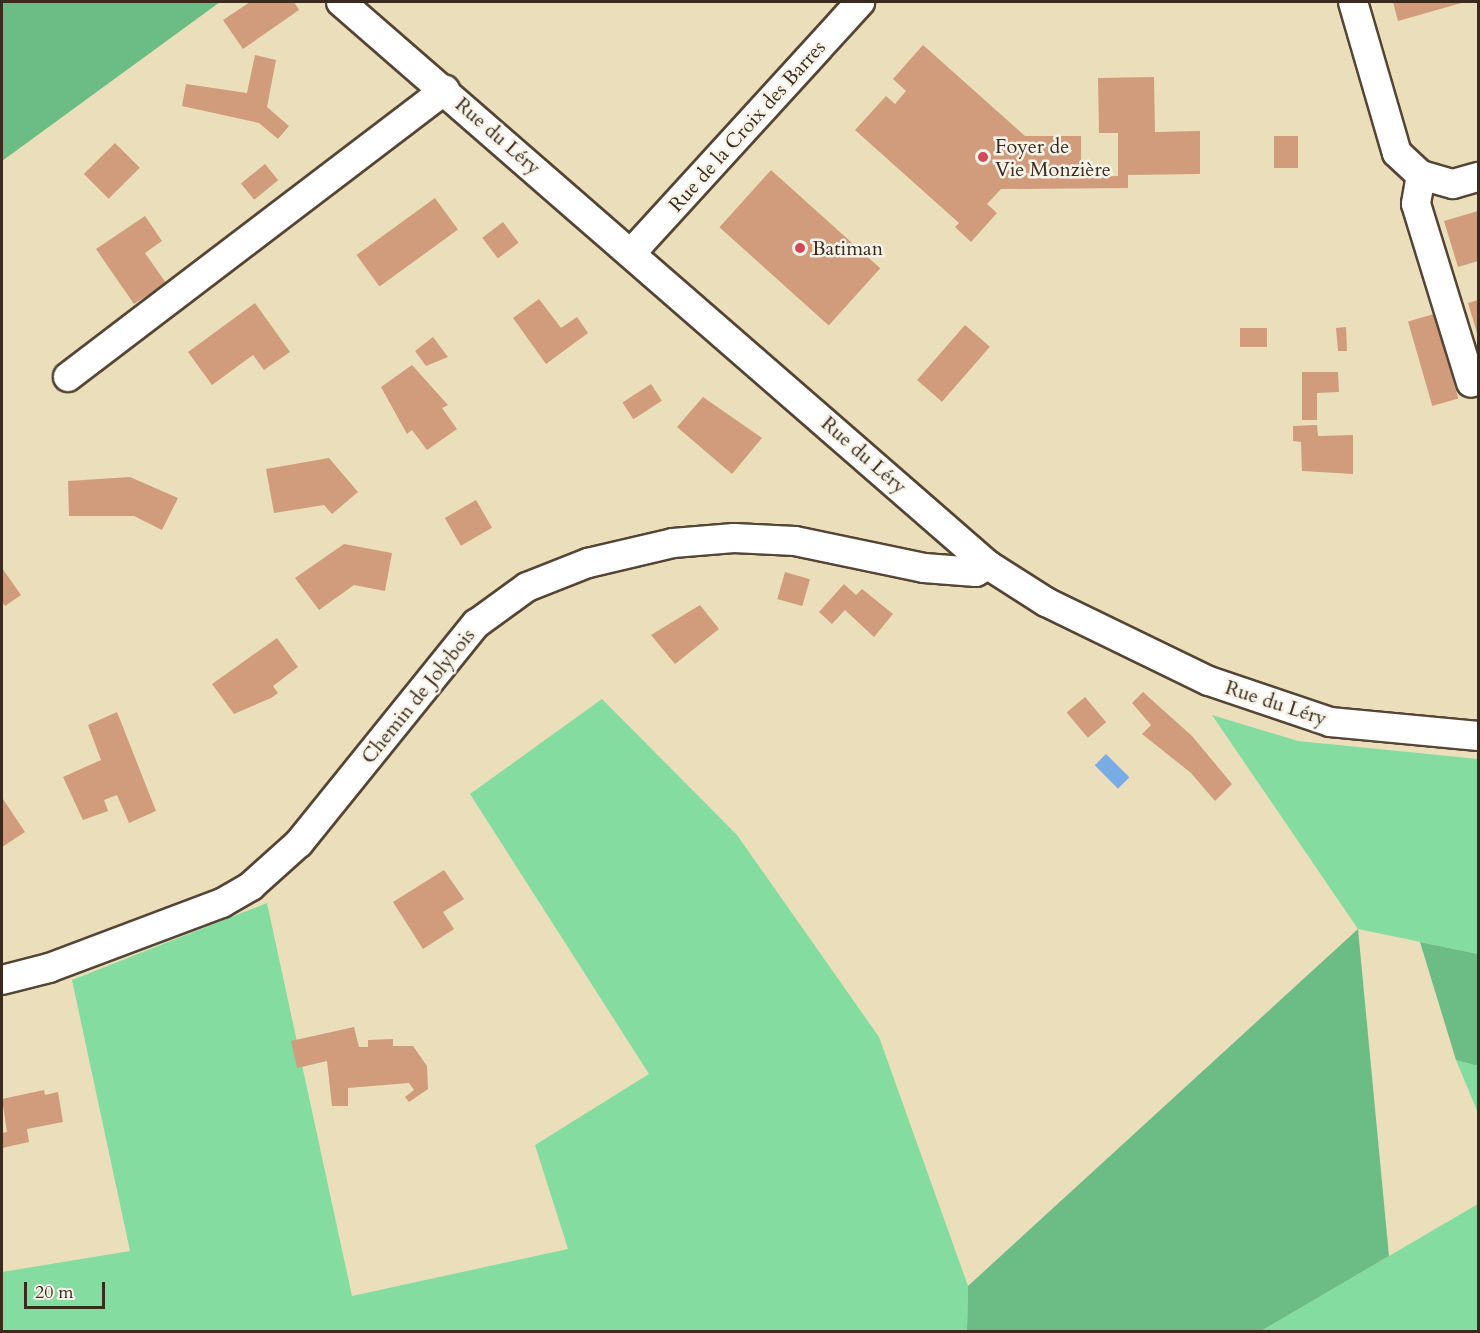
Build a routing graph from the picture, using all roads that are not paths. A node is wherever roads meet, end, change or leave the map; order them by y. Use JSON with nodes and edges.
{"nodes":[{"id":1,"x":341,"y":2,"type":"edge"},
{"id":2,"x":860,"y":2,"type":"edge"},
{"id":3,"x":1353,"y":2,"type":"edge"},
{"id":4,"x":445,"y":90,"type":"junction"},
{"id":5,"x":1421,"y":175,"type":"junction"},
{"id":6,"x":1479,"y":177,"type":"edge"},
{"id":7,"x":633,"y":251,"type":"junction"},
{"id":8,"x":68,"y":377,"type":"dead end"},
{"id":9,"x":1471,"y":383,"type":"dead end"},
{"id":10,"x":988,"y":565,"type":"junction"},
{"id":11,"x":1479,"y":736,"type":"edge"},
{"id":12,"x":2,"y":980,"type":"edge"}],
"edges":[{"from":1,"to":4,"type":"street","name":"Rue du Léry"},
{"from":2,"to":7,"type":"street","name":"Rue de la Croix des Barres"},
{"from":3,"to":5,"type":"street"},
{"from":4,"to":7,"type":"street","name":"Rue du Léry"},
{"from":4,"to":8,"type":"street"},
{"from":5,"to":6,"type":"street"},
{"from":5,"to":9,"type":"street"},
{"from":7,"to":10,"type":"street","name":"Rue du Léry"},
{"from":10,"to":11,"type":"street","name":"Rue du Léry"},
{"from":10,"to":12,"type":"street","name":"Chemin de Jolybois"}]}
